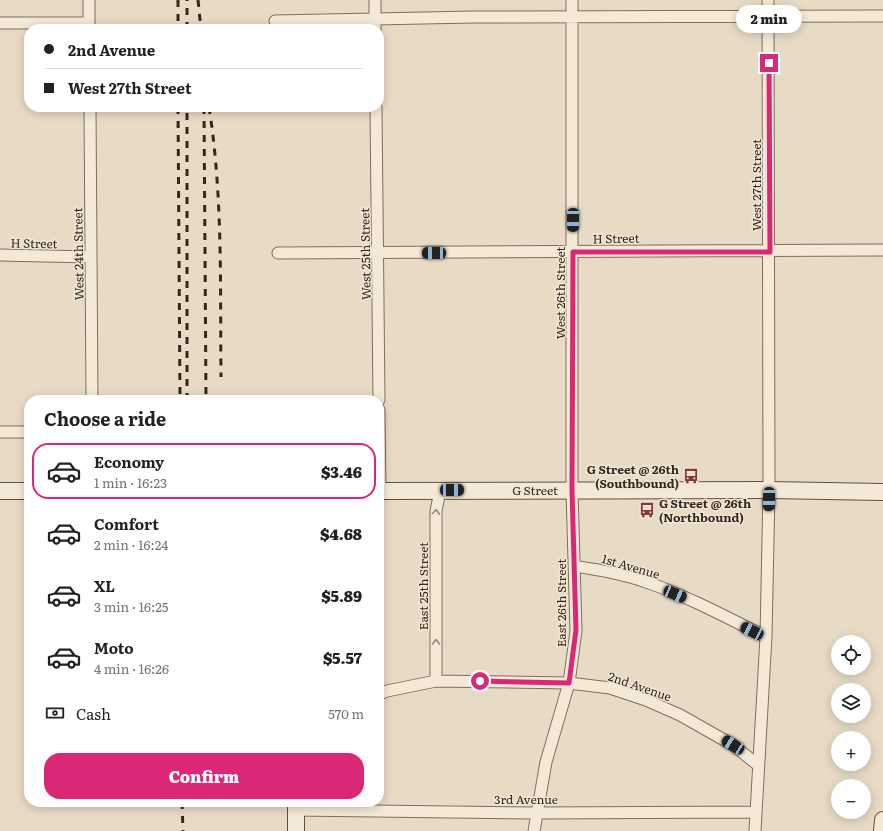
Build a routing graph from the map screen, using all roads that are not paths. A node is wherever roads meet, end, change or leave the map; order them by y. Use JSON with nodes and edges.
{"nodes":[{"id":1,"x":89,"y":0,"type":"edge"},
{"id":2,"x":375,"y":0,"type":"edge"},
{"id":3,"x":572,"y":0,"type":"edge"},
{"id":4,"x":768,"y":0,"type":"edge"},
{"id":5,"x":769,"y":16,"type":"junction"},
{"id":6,"x":883,"y":16,"type":"edge"},
{"id":7,"x":572,"y":17,"type":"junction"},
{"id":8,"x":275,"y":21,"type":"dead end"},
{"id":9,"x":0,"y":23,"type":"edge"},
{"id":10,"x":30,"y":24,"type":"edge"},
{"id":11,"x":89,"y":24,"type":"edge"},
{"id":12,"x":375,"y":24,"type":"edge"},
{"id":13,"x":90,"y":112,"type":"edge"},
{"id":14,"x":376,"y":112,"type":"edge"},
{"id":15,"x":883,"y":250,"type":"edge"},
{"id":16,"x":573,"y":252,"type":"junction"},
{"id":17,"x":770,"y":252,"type":"junction"},
{"id":18,"x":278,"y":253,"type":"dead end"},
{"id":19,"x":378,"y":253,"type":"junction"},
{"id":20,"x":0,"y":255,"type":"edge"},
{"id":21,"x":91,"y":258,"type":"junction"},
{"id":22,"x":92,"y":395,"type":"edge"},
{"id":23,"x":379,"y":395,"type":"edge"},
{"id":24,"x":0,"y":432,"type":"edge"},
{"id":25,"x":24,"y":432,"type":"edge"},
{"id":26,"x":572,"y":490,"type":"junction"},
{"id":27,"x":769,"y":490,"type":"junction"},
{"id":28,"x":0,"y":491,"type":"edge"},
{"id":29,"x":24,"y":491,"type":"edge"},
{"id":30,"x":384,"y":491,"type":"edge"},
{"id":31,"x":440,"y":491,"type":"junction"},
{"id":32,"x":883,"y":492,"type":"edge"},
{"id":33,"x":574,"y":566,"type":"junction"},
{"id":34,"x":766,"y":638,"type":"junction"},
{"id":35,"x":436,"y":681,"type":"junction"},
{"id":36,"x":569,"y":683,"type":"junction"},
{"id":37,"x":384,"y":693,"type":"edge"},
{"id":38,"x":758,"y":765,"type":"junction"},
{"id":39,"x":296,"y":807,"type":"edge"},
{"id":40,"x":330,"y":807,"type":"edge"},
{"id":41,"x":756,"y":812,"type":"junction"},
{"id":42,"x":537,"y":813,"type":"junction"},
{"id":43,"x":883,"y":820,"type":"edge"},
{"id":44,"x":296,"y":831,"type":"edge"},
{"id":45,"x":534,"y":831,"type":"edge"},
{"id":46,"x":755,"y":831,"type":"edge"},
{"id":47,"x":882,"y":831,"type":"edge"}],
"edges":[{"from":1,"to":11,"type":"street"},
{"from":2,"to":12,"type":"street"},
{"from":3,"to":7,"type":"street","name":"West 26th Street"},
{"from":4,"to":5,"type":"street","name":"West 27th Street"},
{"from":5,"to":6,"type":"street"},
{"from":5,"to":7,"type":"street"},
{"from":5,"to":17,"type":"street","name":"West 27th Street"},
{"from":7,"to":12,"type":"street"},
{"from":7,"to":16,"type":"street","name":"West 26th Street"},
{"from":8,"to":12,"type":"street"},
{"from":9,"to":10,"type":"street"},
{"from":13,"to":21,"type":"street","name":"West 24th Street"},
{"from":14,"to":19,"type":"street","name":"West 25th Street"},
{"from":15,"to":17,"type":"street","name":"H Street"},
{"from":16,"to":17,"type":"street","name":"H Street"},
{"from":16,"to":19,"type":"street","name":"H Street"},
{"from":16,"to":26,"type":"street","name":"West 26th Street"},
{"from":17,"to":27,"type":"street","name":"West 27th Street"},
{"from":18,"to":19,"type":"street","name":"H Street"},
{"from":19,"to":23,"type":"street","name":"West 25th Street"},
{"from":20,"to":21,"type":"street","name":"H Street"},
{"from":21,"to":22,"type":"street","name":"West 24th Street"},
{"from":24,"to":25,"type":"street"},
{"from":26,"to":27,"type":"main road","name":"G Street"},
{"from":26,"to":31,"type":"main road","name":"G Street"},
{"from":26,"to":33,"type":"street","name":"East 26th Street"},
{"from":27,"to":32,"type":"main road","name":"G Street"},
{"from":27,"to":34,"type":"street","name":"West 27th Street"},
{"from":28,"to":29,"type":"main road"},
{"from":30,"to":31,"type":"main road","name":"G Street"},
{"from":35,"to":31,"type":"street","name":"East 25th Street","one_way":true},
{"from":33,"to":34,"type":"street","name":"1st Avenue"},
{"from":33,"to":36,"type":"street","name":"East 26th Street"},
{"from":34,"to":38,"type":"street","name":"West 27th Street"},
{"from":35,"to":36,"type":"street","name":"2nd Avenue"},
{"from":35,"to":37,"type":"street","name":"2nd Avenue"},
{"from":36,"to":38,"type":"street","name":"2nd Avenue"},
{"from":36,"to":42,"type":"street","name":"East 26th Street"},
{"from":38,"to":41,"type":"street","name":"West 27th Street"},
{"from":39,"to":44,"type":"main road"},
{"from":40,"to":42,"type":"street","name":"3rd Avenue"},
{"from":41,"to":42,"type":"street","name":"3rd Avenue"},
{"from":41,"to":46,"type":"street","name":"West 27th Street"},
{"from":42,"to":45,"type":"street","name":"East 26th Street"},
{"from":43,"to":47,"type":"main road"}]}
